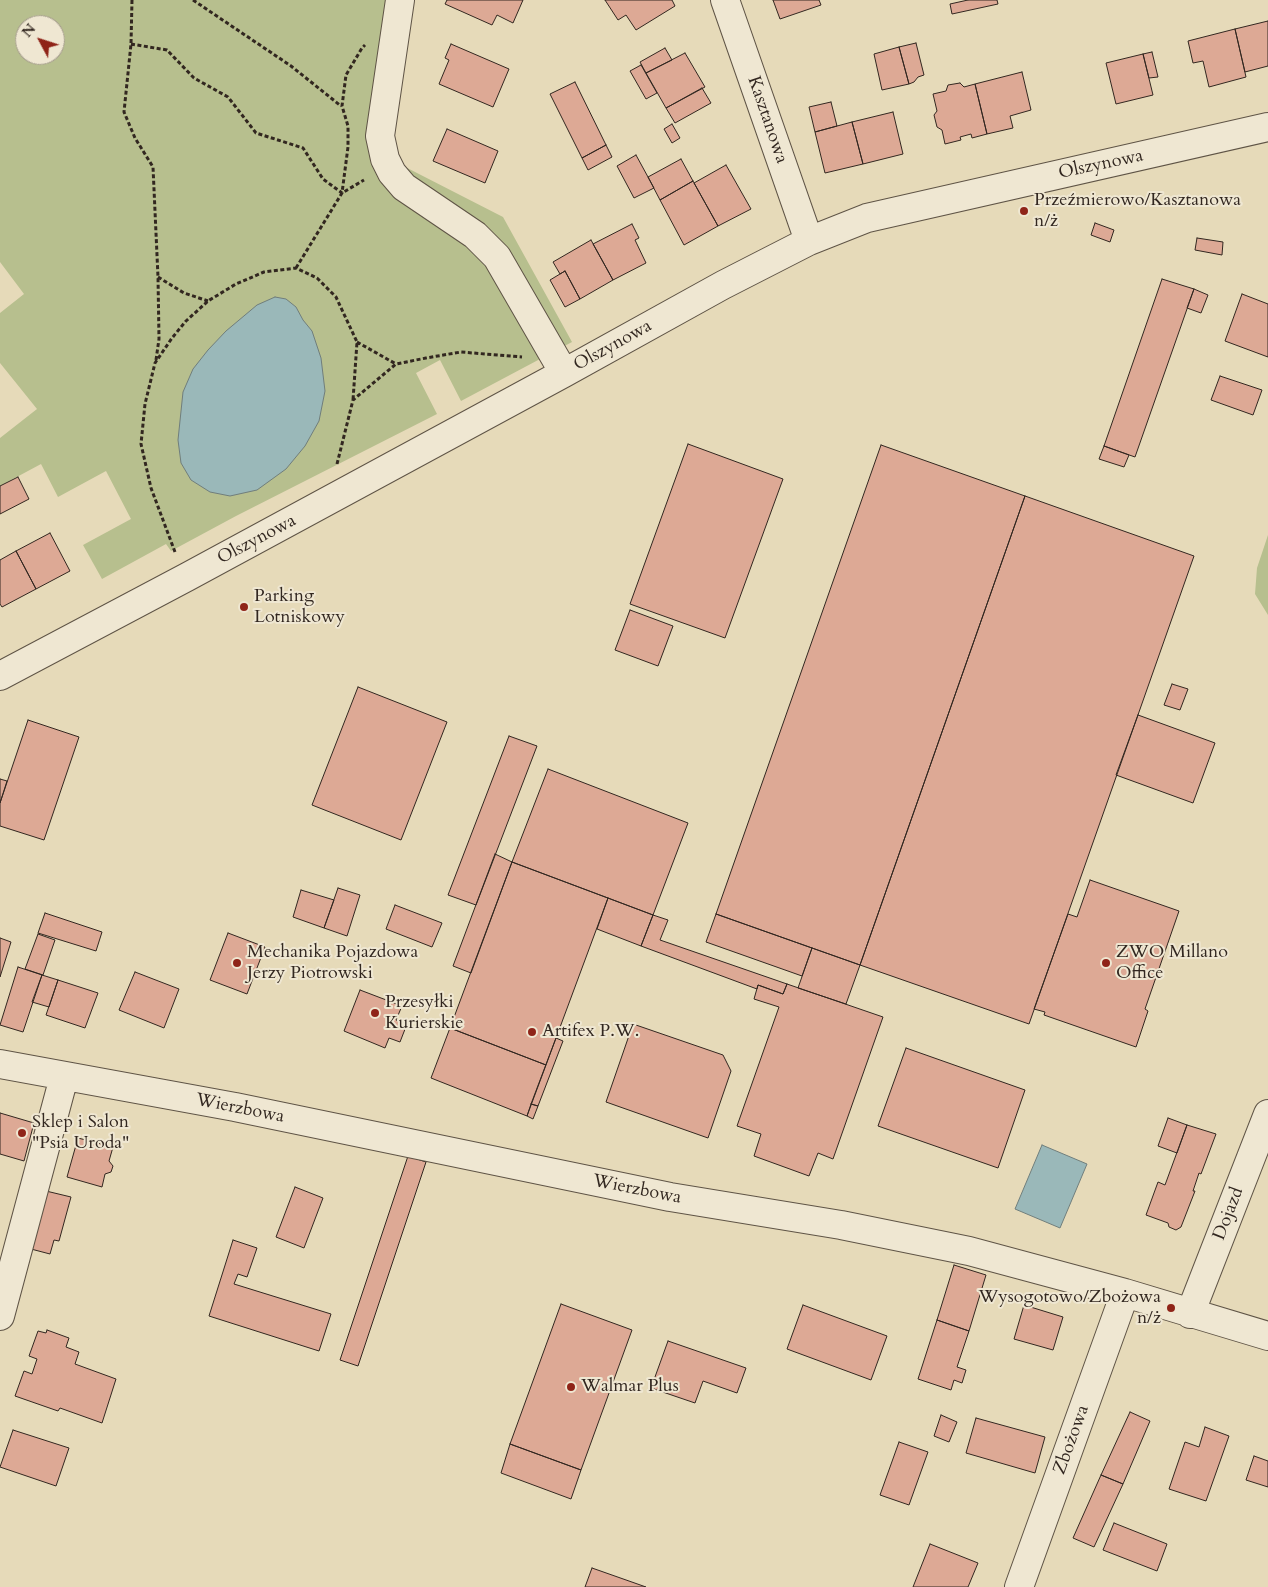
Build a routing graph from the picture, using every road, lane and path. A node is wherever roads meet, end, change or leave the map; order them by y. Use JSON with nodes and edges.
{"nodes":[{"id":1,"x":132,"y":0,"type":"edge"},
{"id":2,"x":193,"y":0,"type":"edge"},
{"id":3,"x":725,"y":0,"type":"edge"},
{"id":4,"x":399,"y":13,"type":"edge"},
{"id":5,"x":131,"y":44,"type":"junction"},
{"id":6,"x":342,"y":106,"type":"junction"},
{"id":7,"x":1268,"y":128,"type":"edge"},
{"id":8,"x":388,"y":166,"type":"junction"},
{"id":9,"x":342,"y":193,"type":"junction"},
{"id":10,"x":809,"y":241,"type":"junction"},
{"id":11,"x":296,"y":268,"type":"junction"},
{"id":12,"x":158,"y":277,"type":"junction"},
{"id":13,"x":208,"y":301,"type":"junction"},
{"id":14,"x":357,"y":342,"type":"junction"},
{"id":15,"x":155,"y":363,"type":"junction"},
{"id":16,"x":558,"y":363,"type":"junction"},
{"id":17,"x":396,"y":364,"type":"junction"},
{"id":18,"x":353,"y":400,"type":"junction"},
{"id":19,"x":336,"y":467,"type":"dead end"},
{"id":20,"x":178,"y":560,"type":"dead end"},
{"id":21,"x":0,"y":676,"type":"edge"},
{"id":22,"x":0,"y":1064,"type":"edge"},
{"id":23,"x":64,"y":1077,"type":"junction"},
{"id":24,"x":1268,"y":1114,"type":"edge"},
{"id":25,"x":1125,"y":1293,"type":"junction"},
{"id":26,"x":1190,"y":1314,"type":"junction"},
{"id":27,"x":0,"y":1316,"type":"edge"},
{"id":28,"x":1268,"y":1336,"type":"edge"},
{"id":29,"x":1019,"y":1587,"type":"edge"}],
"edges":[{"from":1,"to":5,"type":"path"},
{"from":2,"to":6,"type":"path"},
{"from":3,"to":10,"type":"street","name":"Kasztanowa"},
{"from":4,"to":6,"type":"path"},
{"from":4,"to":8,"type":"street"},
{"from":5,"to":9,"type":"path"},
{"from":5,"to":12,"type":"path"},
{"from":6,"to":9,"type":"path"},
{"from":7,"to":10,"type":"street","name":"Olszynowa"},
{"from":8,"to":9,"type":"path"},
{"from":8,"to":16,"type":"street"},
{"from":9,"to":11,"type":"path"},
{"from":10,"to":16,"type":"street","name":"Olszynowa"},
{"from":11,"to":13,"type":"path"},
{"from":11,"to":14,"type":"path"},
{"from":12,"to":13,"type":"path"},
{"from":12,"to":15,"type":"path"},
{"from":13,"to":15,"type":"path"},
{"from":14,"to":17,"type":"path"},
{"from":14,"to":18,"type":"path"},
{"from":15,"to":20,"type":"path"},
{"from":16,"to":17,"type":"path"},
{"from":16,"to":21,"type":"street","name":"Olszynowa"},
{"from":17,"to":18,"type":"path"},
{"from":18,"to":19,"type":"path"},
{"from":22,"to":23,"type":"street","name":"Wierzbowa"},
{"from":23,"to":25,"type":"street","name":"Wierzbowa"},
{"from":23,"to":27,"type":"street"},
{"from":24,"to":26,"type":"street","name":"Dojazd"},
{"from":25,"to":26,"type":"street","name":"Wierzbowa"},
{"from":25,"to":29,"type":"street","name":"Zbożowa"},
{"from":26,"to":28,"type":"street","name":"Wierzbowa"}]}
